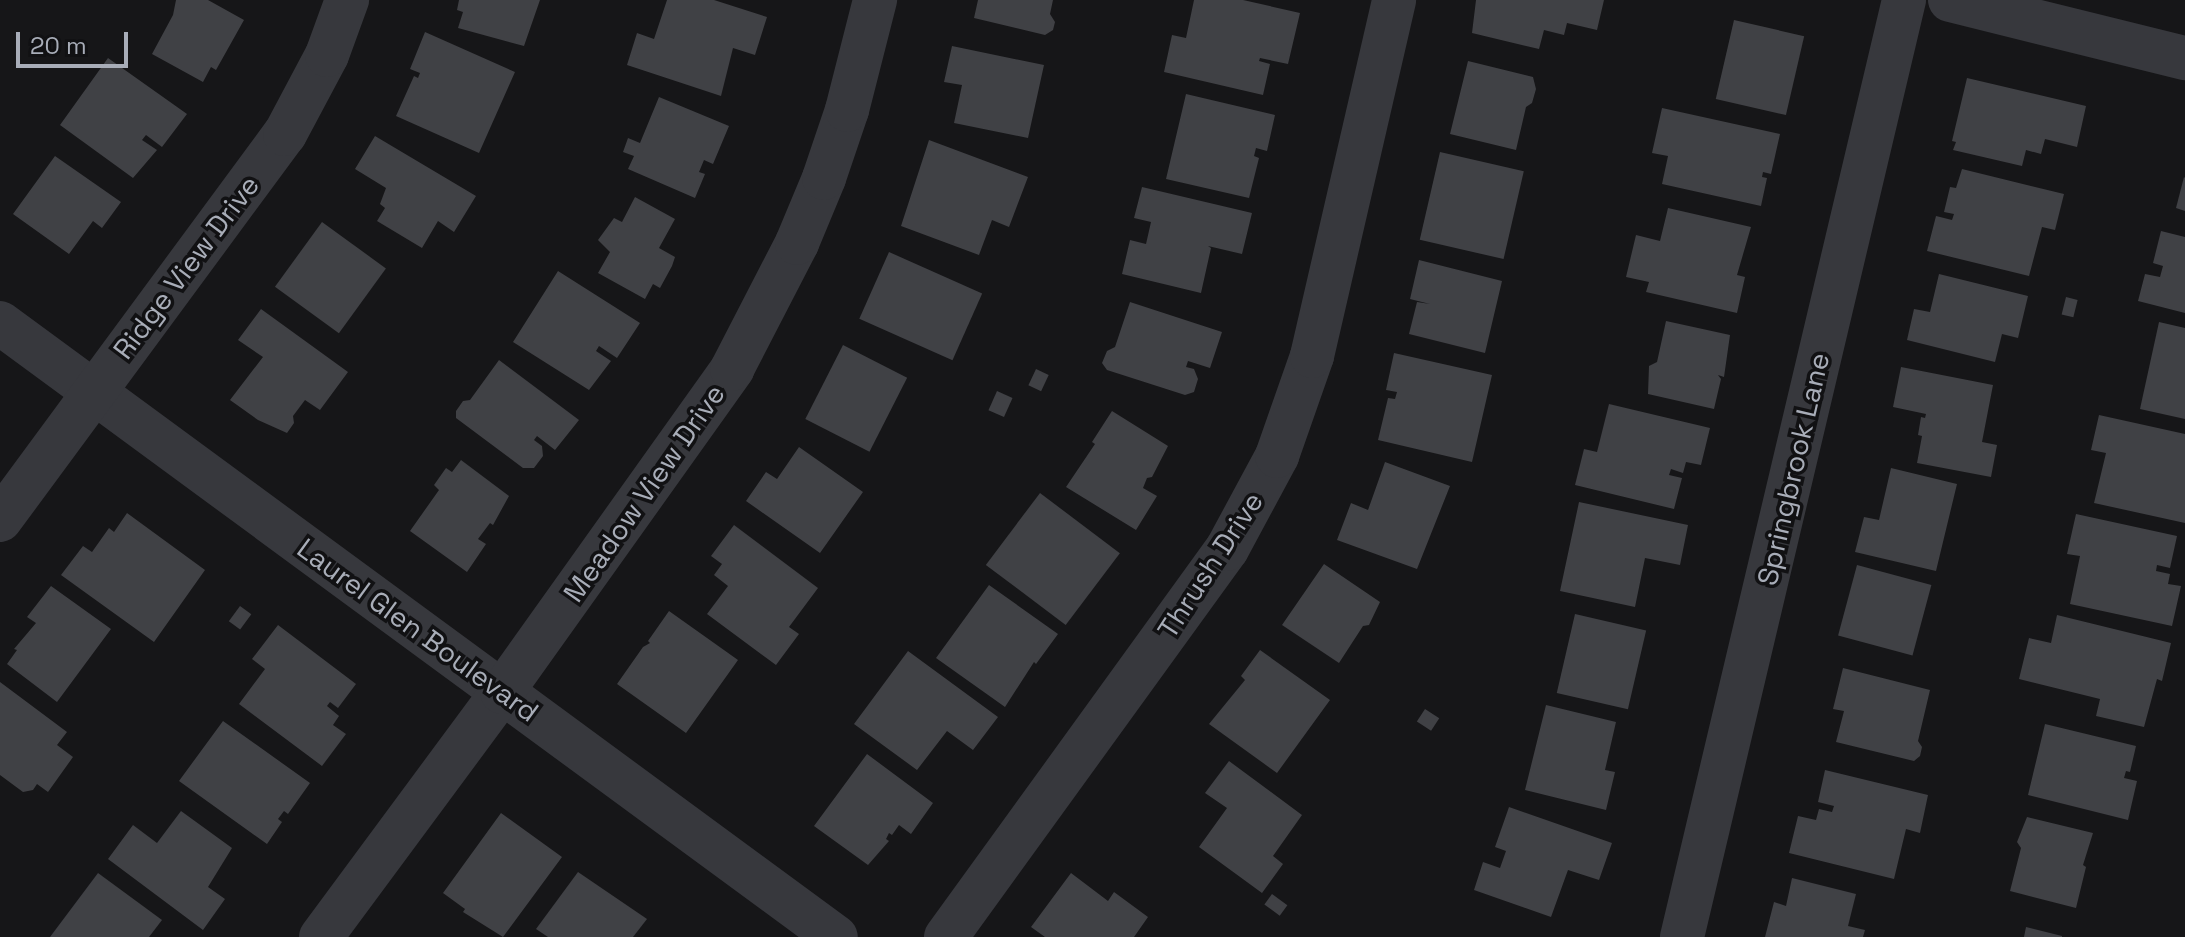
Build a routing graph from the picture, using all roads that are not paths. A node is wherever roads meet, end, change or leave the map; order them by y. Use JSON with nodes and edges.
{"nodes":[{"id":1,"x":347,"y":0,"type":"edge"},
{"id":2,"x":875,"y":0,"type":"edge"},
{"id":3,"x":1394,"y":0,"type":"edge"},
{"id":4,"x":1904,"y":0,"type":"edge"},
{"id":5,"x":1950,"y":0,"type":"edge"},
{"id":6,"x":2185,"y":58,"type":"edge"},
{"id":7,"x":0,"y":323,"type":"edge"},
{"id":8,"x":94,"y":391,"type":"junction"},
{"id":9,"x":0,"y":520,"type":"edge"},
{"id":10,"x":502,"y":692,"type":"junction"},
{"id":11,"x":321,"y":937,"type":"edge"},
{"id":12,"x":836,"y":937,"type":"edge"},
{"id":13,"x":946,"y":937,"type":"edge"},
{"id":14,"x":1682,"y":937,"type":"edge"}],
"edges":[{"from":1,"to":8,"type":"street","name":"Ridge View Drive"},
{"from":2,"to":10,"type":"street","name":"Meadow View Drive"},
{"from":3,"to":13,"type":"street","name":"Thrush Drive"},
{"from":4,"to":14,"type":"street","name":"Springbrook Lane"},
{"from":5,"to":6,"type":"street"},
{"from":7,"to":8,"type":"street","name":"Laurel Glen Boulevard"},
{"from":8,"to":9,"type":"street","name":"Ridge View Drive"},
{"from":8,"to":10,"type":"street","name":"Laurel Glen Boulevard"},
{"from":10,"to":11,"type":"street","name":"Meadow View Drive"},
{"from":10,"to":12,"type":"street","name":"Laurel Glen Boulevard"}]}
